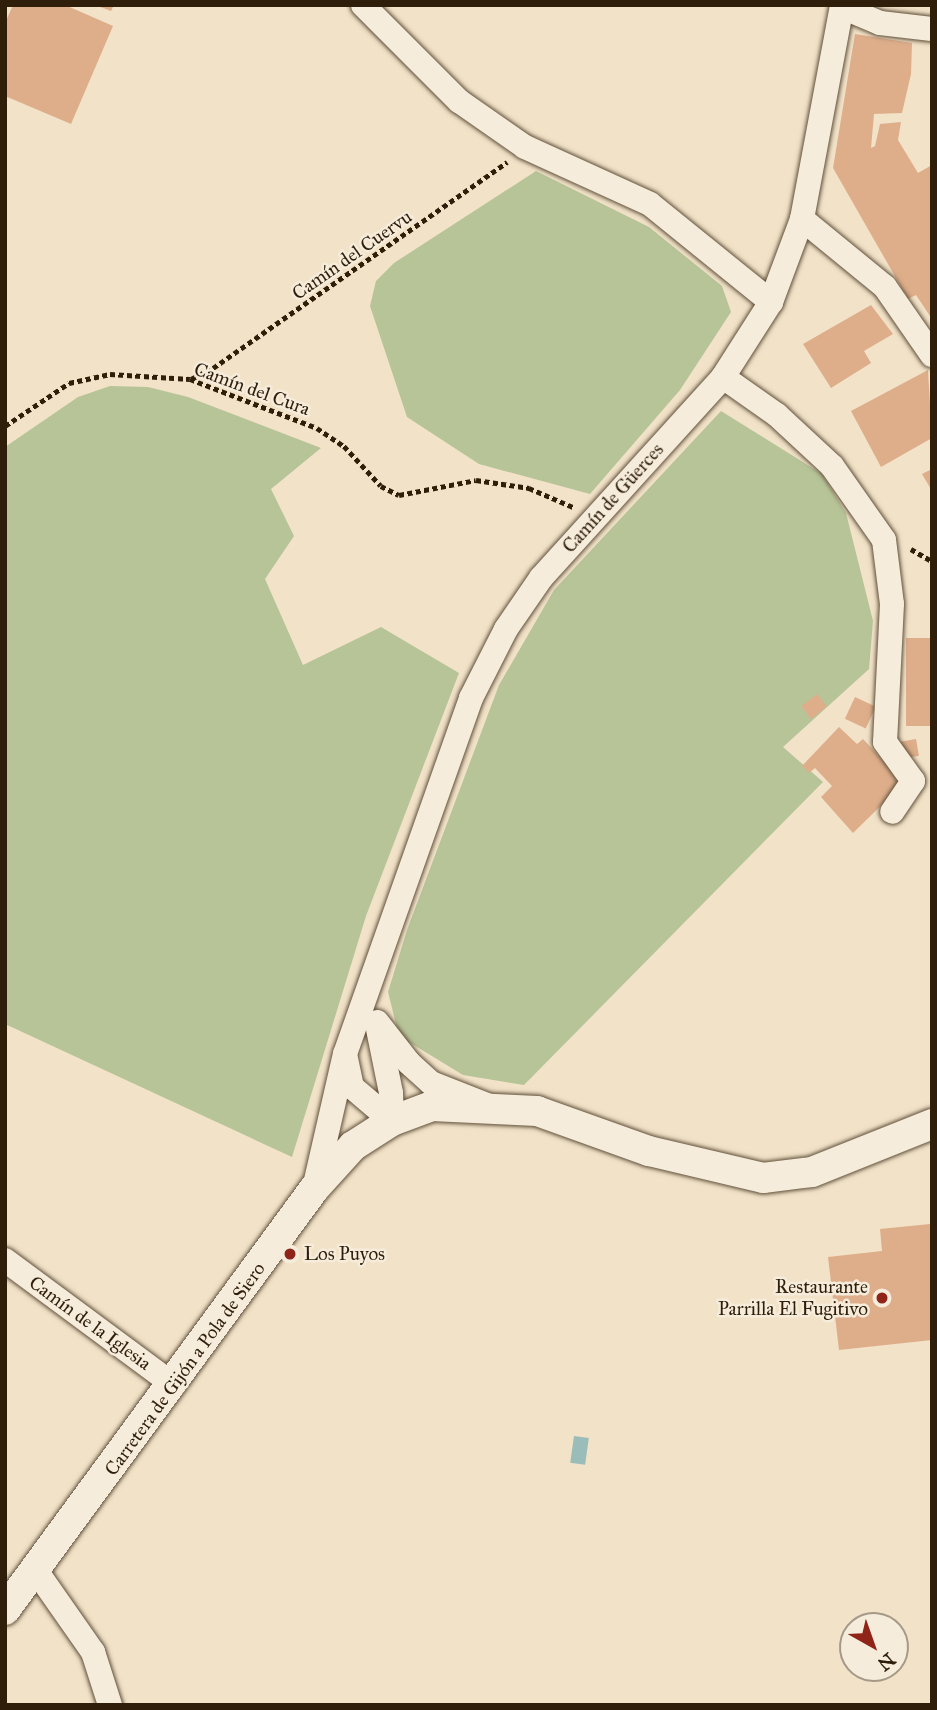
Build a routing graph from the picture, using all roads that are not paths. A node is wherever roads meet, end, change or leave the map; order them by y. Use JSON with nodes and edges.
{"nodes":[{"id":1,"x":363,"y":5,"type":"edge"},
{"id":2,"x":842,"y":6,"type":"edge"},
{"id":3,"x":932,"y":29,"type":"edge"},
{"id":4,"x":802,"y":219,"type":"junction"},
{"id":5,"x":771,"y":302,"type":"junction"},
{"id":6,"x":932,"y":355,"type":"edge"},
{"id":7,"x":723,"y":377,"type":"junction"},
{"id":8,"x":892,"y":812,"type":"dead end"},
{"id":9,"x":367,"y":991,"type":"junction"},
{"id":10,"x":377,"y":1022,"type":"junction"},
{"id":11,"x":345,"y":1054,"type":"junction"},
{"id":12,"x":491,"y":1106,"type":"junction"},
{"id":13,"x":392,"y":1121,"type":"junction"},
{"id":14,"x":932,"y":1124,"type":"edge"},
{"id":15,"x":314,"y":1189,"type":"junction"},
{"id":16,"x":5,"y":1261,"type":"edge"},
{"id":17,"x":174,"y":1385,"type":"junction"},
{"id":18,"x":37,"y":1572,"type":"junction"},
{"id":19,"x":5,"y":1610,"type":"edge"},
{"id":20,"x":110,"y":1705,"type":"edge"}],
"edges":[{"from":1,"to":5,"type":"street"},
{"from":2,"to":3,"type":"street"},
{"from":2,"to":4,"type":"street","name":"Camín de Güerces"},
{"from":4,"to":5,"type":"street","name":"Camín de Güerces"},
{"from":4,"to":6,"type":"street"},
{"from":5,"to":7,"type":"street","name":"Camín de Güerces"},
{"from":7,"to":8,"type":"street"},
{"from":7,"to":9,"type":"street","name":"Camín de Güerces"},
{"from":9,"to":10,"type":"street"},
{"from":9,"to":11,"type":"street","name":"Camín de Güerces"},
{"from":10,"to":12,"type":"street"},
{"from":10,"to":13,"type":"street"},
{"from":11,"to":13,"type":"street"},
{"from":11,"to":15,"type":"street","name":"Camín de Güerces"},
{"from":12,"to":13,"type":"street","name":"Carretera de Gijón a Pola de Siero"},
{"from":12,"to":14,"type":"street","name":"Carretera de Gijón a Pola de Siero"},
{"from":13,"to":15,"type":"street","name":"Carretera de Gijón a Pola de Siero"},
{"from":15,"to":17,"type":"street","name":"Carretera de Gijón a Pola de Siero"},
{"from":16,"to":17,"type":"street","name":"Camín de la Iglesia"},
{"from":17,"to":18,"type":"street","name":"Carretera de Gijón a Pola de Siero"},
{"from":18,"to":19,"type":"street","name":"Carretera de Gijón a Pola de Siero"},
{"from":18,"to":20,"type":"street"}]}
